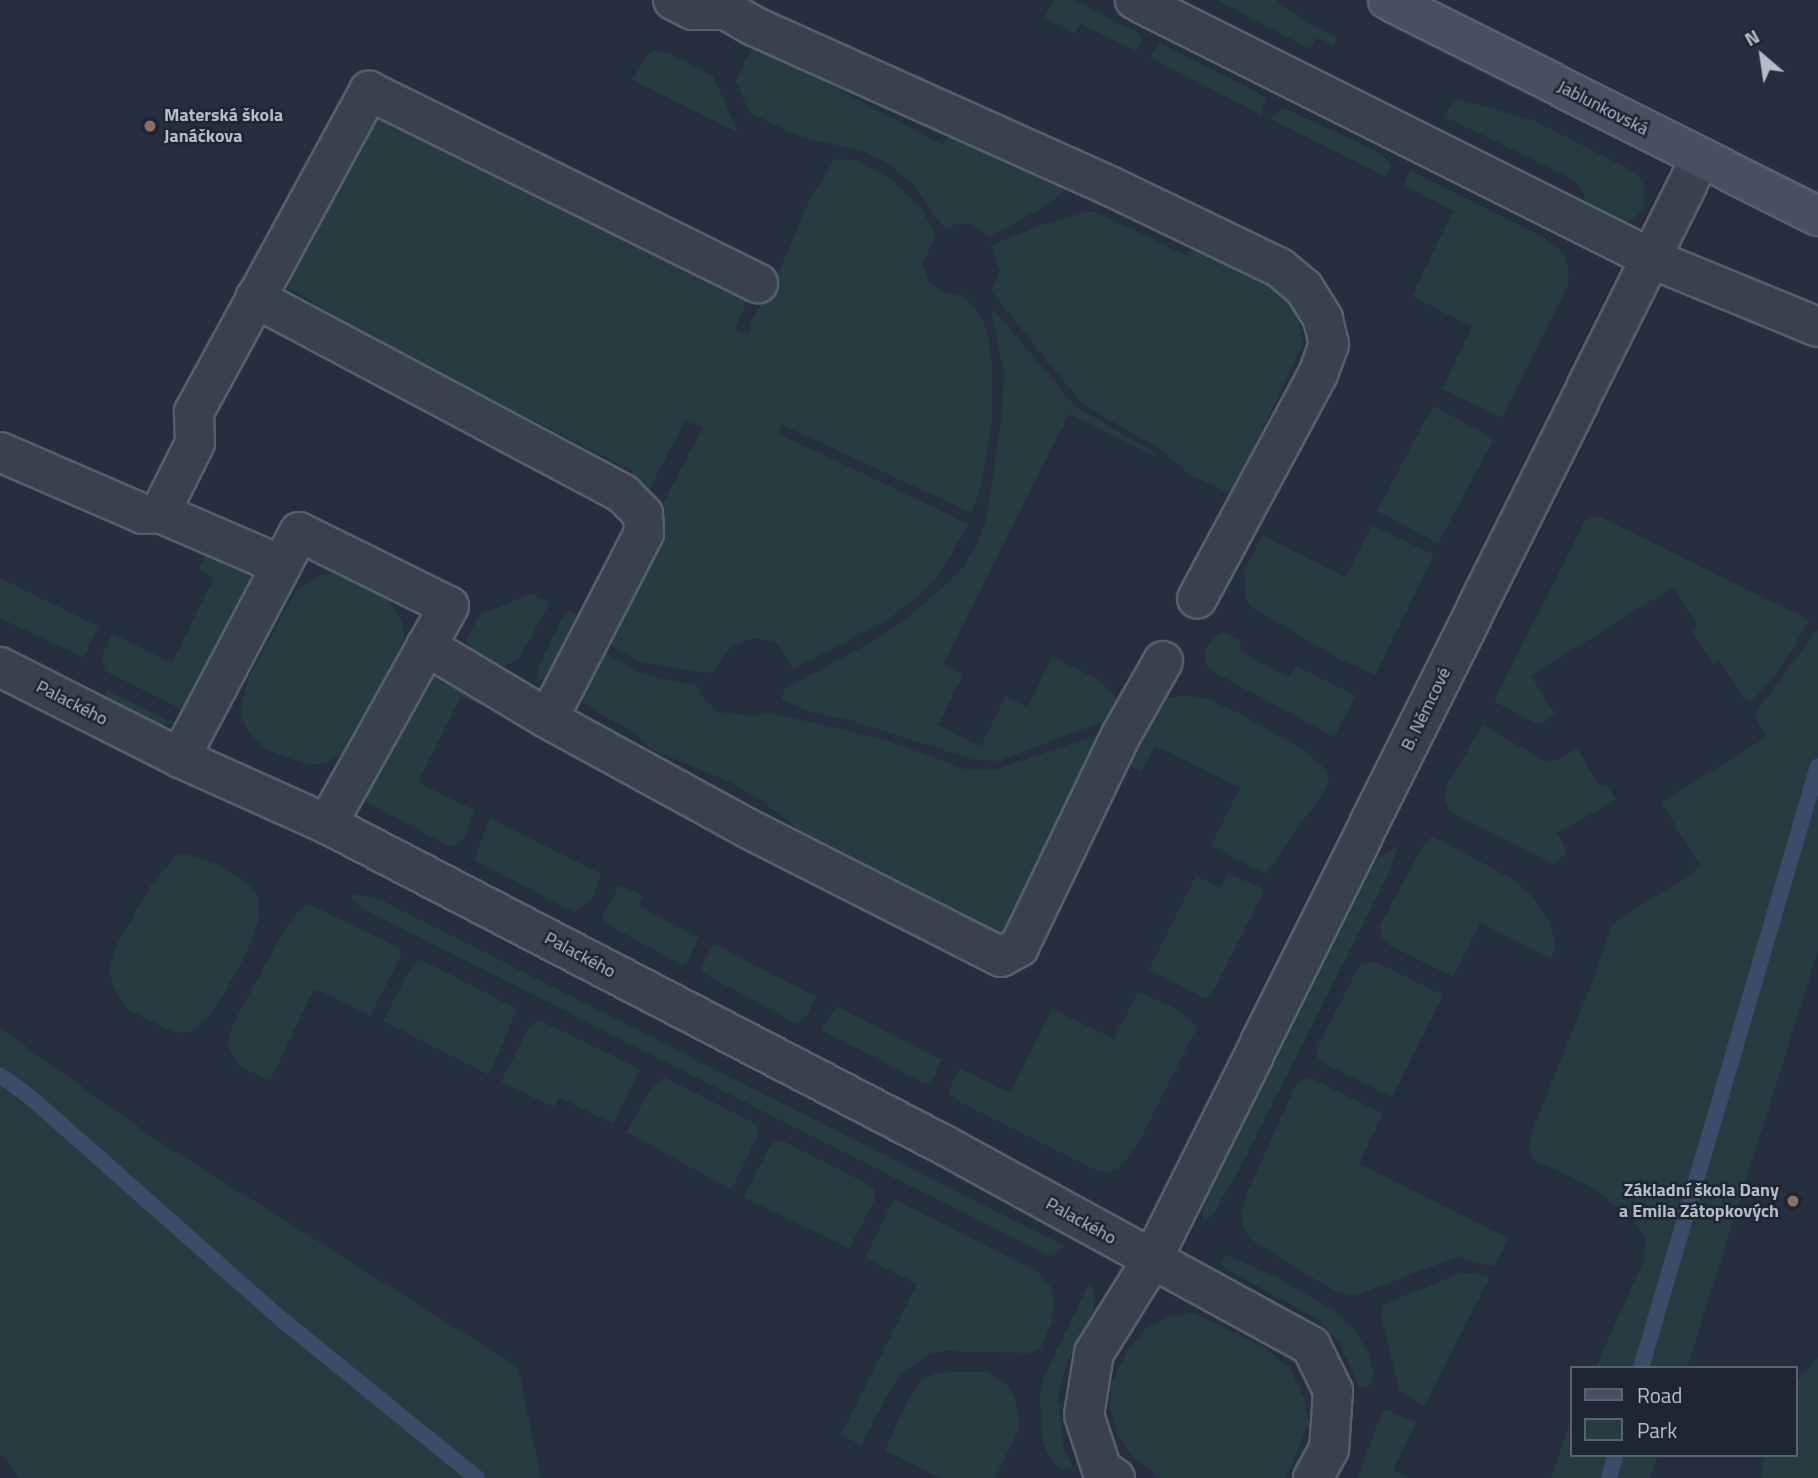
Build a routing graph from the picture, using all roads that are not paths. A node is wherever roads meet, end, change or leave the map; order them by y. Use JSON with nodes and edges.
{"nodes":[{"id":1,"x":673,"y":0,"type":"edge"},
{"id":2,"x":1135,"y":0,"type":"edge"},
{"id":3,"x":1388,"y":0,"type":"edge"},
{"id":4,"x":729,"y":5,"type":"edge"},
{"id":5,"x":1701,"y":157,"type":"junction"},
{"id":6,"x":1818,"y":216,"type":"edge"},
{"id":7,"x":1651,"y":258,"type":"junction"},
{"id":8,"x":758,"y":283,"type":"dead end"},
{"id":9,"x":254,"y":298,"type":"junction"},
{"id":10,"x":1818,"y":327,"type":"edge"},
{"id":11,"x":0,"y":452,"type":"edge"},
{"id":12,"x":160,"y":513,"type":"junction"},
{"id":13,"x":281,"y":565,"type":"junction"},
{"id":14,"x":1197,"y":599,"type":"dead end"},
{"id":15,"x":426,"y":646,"type":"junction"},
{"id":16,"x":1163,"y":661,"type":"dead end"},
{"id":17,"x":0,"y":667,"type":"edge"},
{"id":18,"x":548,"y":719,"type":"junction"},
{"id":19,"x":180,"y":758,"type":"junction"},
{"id":20,"x":327,"y":824,"type":"junction"},
{"id":21,"x":1152,"y":1260,"type":"junction"},
{"id":22,"x":1115,"y":1478,"type":"edge"},
{"id":23,"x":1313,"y":1478,"type":"edge"}],
"edges":[{"from":1,"to":4,"type":"street"},
{"from":2,"to":7,"type":"street"},
{"from":3,"to":5,"type":"main road","name":"Jablunkovská"},
{"from":4,"to":14,"type":"street"},
{"from":5,"to":6,"type":"main road","name":"Jablunkovská"},
{"from":5,"to":7,"type":"street","name":"B. Němcové"},
{"from":7,"to":10,"type":"street"},
{"from":7,"to":21,"type":"street","name":"B. Němcové"},
{"from":8,"to":9,"type":"street"},
{"from":9,"to":12,"type":"street"},
{"from":9,"to":18,"type":"street"},
{"from":11,"to":12,"type":"street"},
{"from":12,"to":13,"type":"street"},
{"from":13,"to":15,"type":"street"},
{"from":13,"to":19,"type":"street"},
{"from":15,"to":18,"type":"street"},
{"from":15,"to":20,"type":"street"},
{"from":16,"to":18,"type":"street"},
{"from":17,"to":19,"type":"street","name":"Palackého"},
{"from":19,"to":20,"type":"street","name":"Palackého"},
{"from":20,"to":21,"type":"street","name":"Palackého"},
{"from":21,"to":22,"type":"street","name":"B. Němcové"},
{"from":21,"to":23,"type":"street","name":"Palackého"}]}
